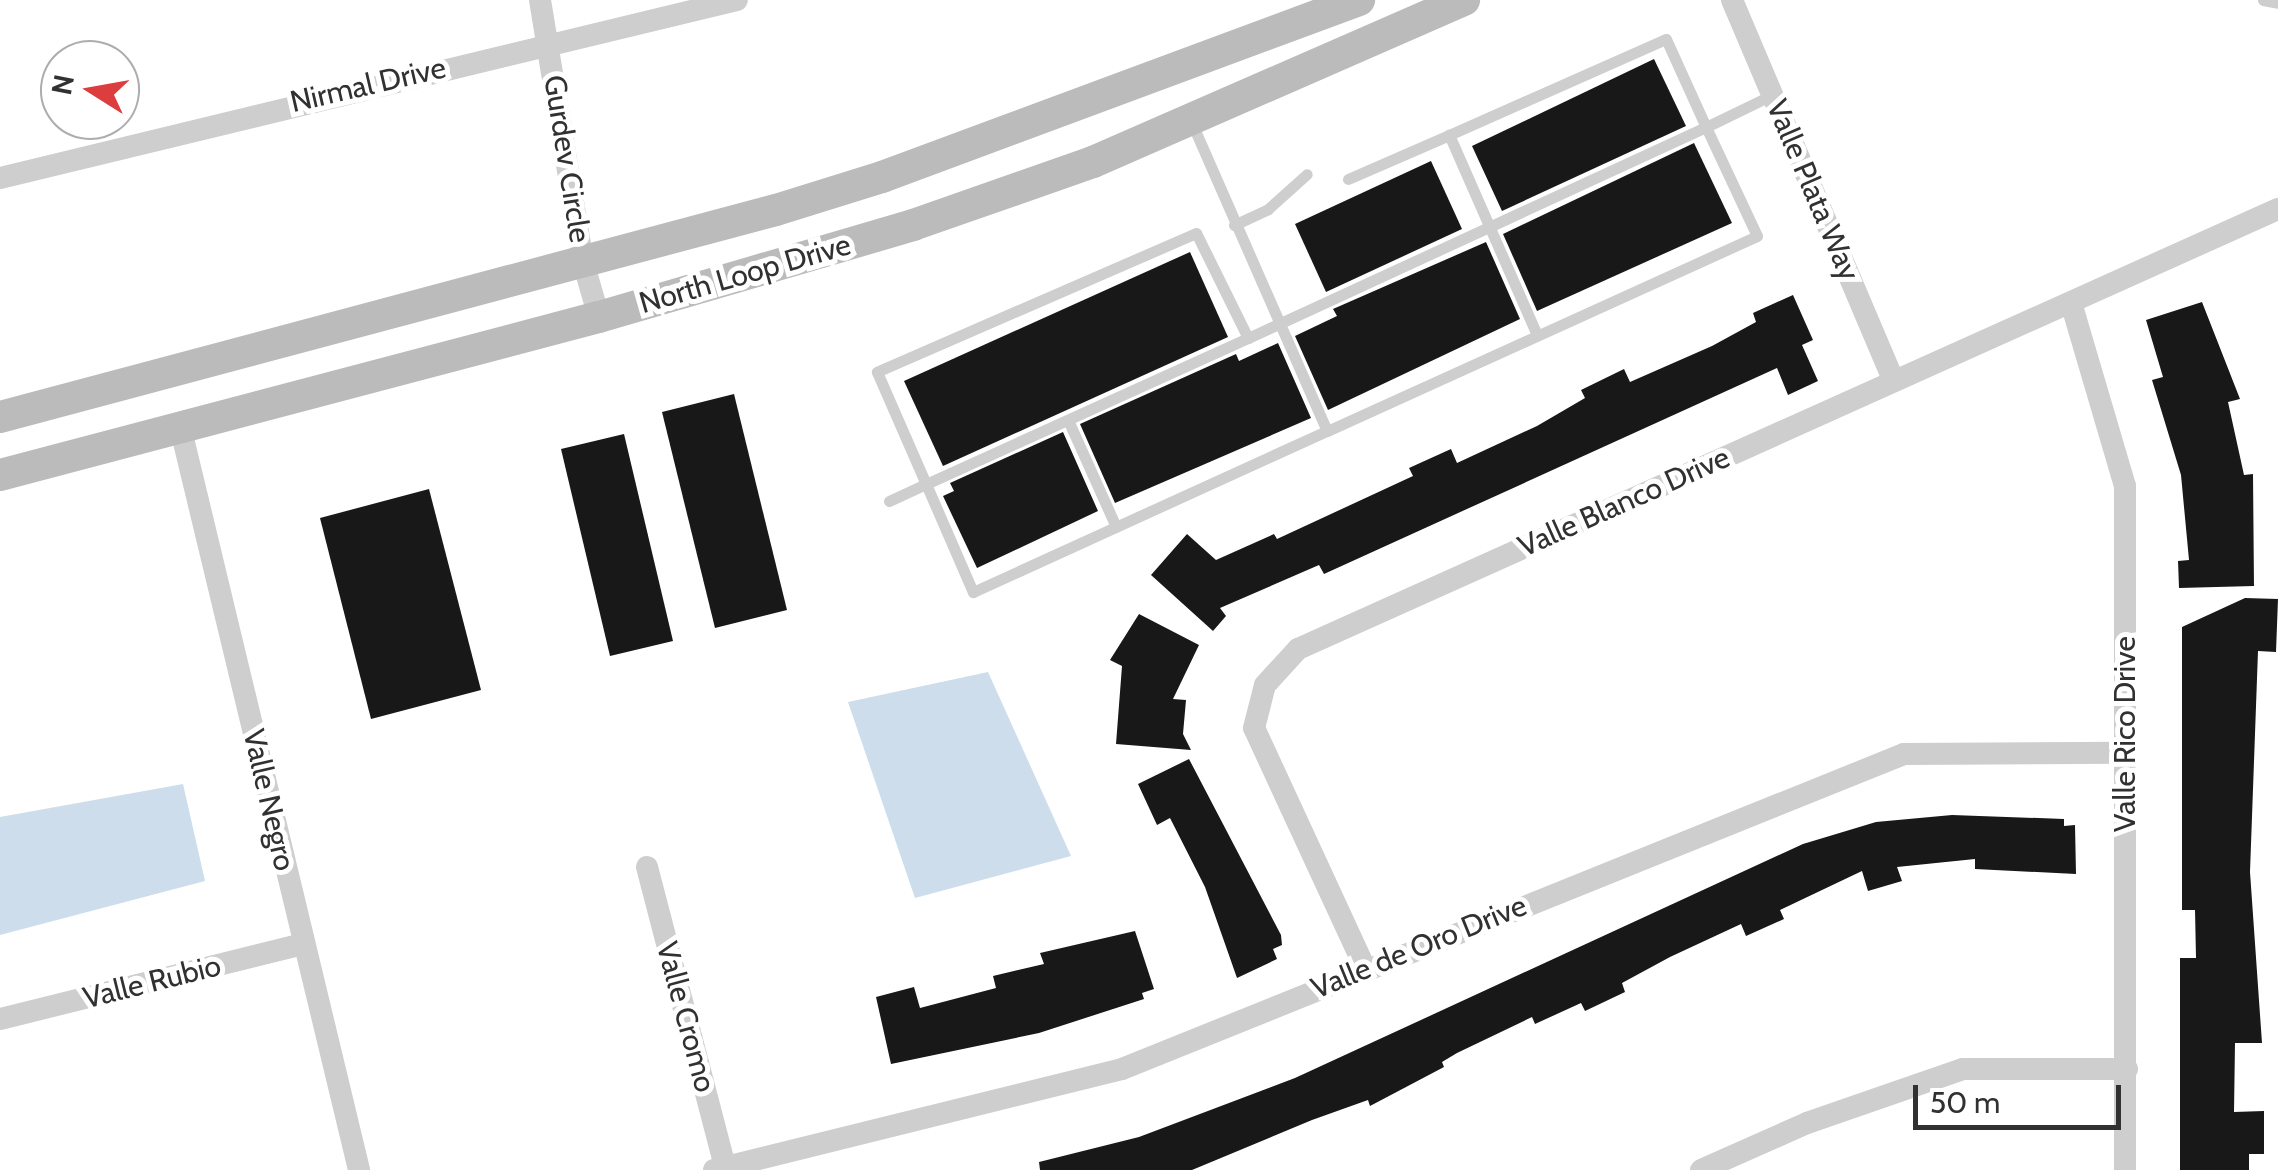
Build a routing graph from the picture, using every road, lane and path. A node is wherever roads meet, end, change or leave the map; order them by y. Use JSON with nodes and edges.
{"nodes":[{"id":1,"x":540,"y":0,"type":"edge"},
{"id":2,"x":737,"y":0,"type":"edge"},
{"id":3,"x":1359,"y":0,"type":"edge"},
{"id":4,"x":1464,"y":0,"type":"edge"},
{"id":5,"x":1732,"y":0,"type":"edge"},
{"id":6,"x":2264,"y":0,"type":"edge"},
{"id":7,"x":2278,"y":3,"type":"edge"},
{"id":8,"x":550,"y":46,"type":"junction"},
{"id":9,"x":1772,"y":96,"type":"junction"},
{"id":10,"x":1190,"y":120,"type":"junction"},
{"id":11,"x":1706,"y":127,"type":"junction"},
{"id":12,"x":1449,"y":135,"type":"junction"},
{"id":13,"x":1307,"y":174,"type":"dead end"},
{"id":14,"x":0,"y":178,"type":"edge"},
{"id":15,"x":1348,"y":179,"type":"dead end"},
{"id":16,"x":2278,"y":209,"type":"edge"},
{"id":17,"x":1234,"y":224,"type":"junction"},
{"id":18,"x":1488,"y":227,"type":"junction"},
{"id":19,"x":583,"y":262,"type":"junction"},
{"id":20,"x":2072,"y":306,"type":"junction"},
{"id":21,"x":599,"y":317,"type":"junction"},
{"id":22,"x":1278,"y":323,"type":"junction"},
{"id":23,"x":1538,"y":336,"type":"junction"},
{"id":24,"x":1248,"y":338,"type":"junction"},
{"id":25,"x":1894,"y":381,"type":"junction"},
{"id":26,"x":0,"y":417,"type":"edge"},
{"id":27,"x":1068,"y":420,"type":"junction"},
{"id":28,"x":182,"y":430,"type":"junction"},
{"id":29,"x":1327,"y":431,"type":"junction"},
{"id":30,"x":0,"y":475,"type":"edge"},
{"id":31,"x":926,"y":484,"type":"junction"},
{"id":32,"x":889,"y":501,"type":"dead end"},
{"id":33,"x":1116,"y":527,"type":"junction"},
{"id":34,"x":2124,"y":753,"type":"junction"},
{"id":35,"x":647,"y":867,"type":"dead end"},
{"id":36,"x":303,"y":944,"type":"junction"},
{"id":37,"x":1366,"y":968,"type":"junction"},
{"id":38,"x":0,"y":1019,"type":"edge"},
{"id":39,"x":2126,"y":1069,"type":"junction"},
{"id":40,"x":719,"y":1169,"type":"edge"},
{"id":41,"x":360,"y":1170,"type":"edge"},
{"id":42,"x":1701,"y":1170,"type":"edge"},
{"id":43,"x":2125,"y":1170,"type":"edge"}],
"edges":[{"from":1,"to":8,"type":"street","name":"Gurdev Circle"},
{"from":2,"to":8,"type":"street","name":"Nirmal Drive"},
{"from":3,"to":19,"type":"main road","name":"North Loop Drive"},
{"from":4,"to":10,"type":"main road","name":"North Loop Drive"},
{"from":5,"to":9,"type":"street","name":"Valle Plata Way"},
{"from":6,"to":7,"type":"lane"},
{"from":8,"to":14,"type":"street","name":"Nirmal Drive"},
{"from":8,"to":19,"type":"street","name":"Gurdev Circle"},
{"from":9,"to":11,"type":"lane"},
{"from":9,"to":25,"type":"street","name":"Valle Plata Way"},
{"from":10,"to":17,"type":"lane"},
{"from":10,"to":21,"type":"main road","name":"North Loop Drive"},
{"from":11,"to":12,"type":"lane"},
{"from":11,"to":18,"type":"lane"},
{"from":11,"to":23,"type":"lane"},
{"from":12,"to":15,"type":"lane"},
{"from":12,"to":18,"type":"lane"},
{"from":13,"to":17,"type":"lane"},
{"from":16,"to":20,"type":"street","name":"Valle Blanco Drive"},
{"from":17,"to":22,"type":"lane"},
{"from":18,"to":22,"type":"lane"},
{"from":18,"to":23,"type":"lane"},
{"from":19,"to":21,"type":"street","name":"Gurdev Circle"},
{"from":19,"to":26,"type":"main road","name":"North Loop Drive"},
{"from":20,"to":25,"type":"street","name":"Valle Blanco Drive"},
{"from":20,"to":34,"type":"street","name":"Valle Rico Drive"},
{"from":21,"to":28,"type":"main road","name":"North Loop Drive"},
{"from":22,"to":24,"type":"lane"},
{"from":22,"to":29,"type":"lane"},
{"from":23,"to":29,"type":"lane"},
{"from":24,"to":27,"type":"lane"},
{"from":24,"to":31,"type":"lane"},
{"from":25,"to":37,"type":"street","name":"Valle Blanco Drive"},
{"from":27,"to":31,"type":"lane"},
{"from":27,"to":33,"type":"lane"},
{"from":28,"to":30,"type":"main road","name":"North Loop Drive"},
{"from":28,"to":36,"type":"street","name":"Valle Negro"},
{"from":29,"to":33,"type":"lane"},
{"from":31,"to":32,"type":"lane"},
{"from":31,"to":33,"type":"lane"},
{"from":34,"to":37,"type":"street","name":"Valle de Oro Drive"},
{"from":34,"to":39,"type":"street","name":"Valle Rico Drive"},
{"from":35,"to":40,"type":"street","name":"Valle Cromo"},
{"from":36,"to":38,"type":"street","name":"Valle Rubio"},
{"from":36,"to":41,"type":"street","name":"Valle Negro"},
{"from":37,"to":40,"type":"street","name":"Valle de Oro Drive"},
{"from":39,"to":42,"type":"street"},
{"from":39,"to":43,"type":"street","name":"Valle Rico Drive"}]}
